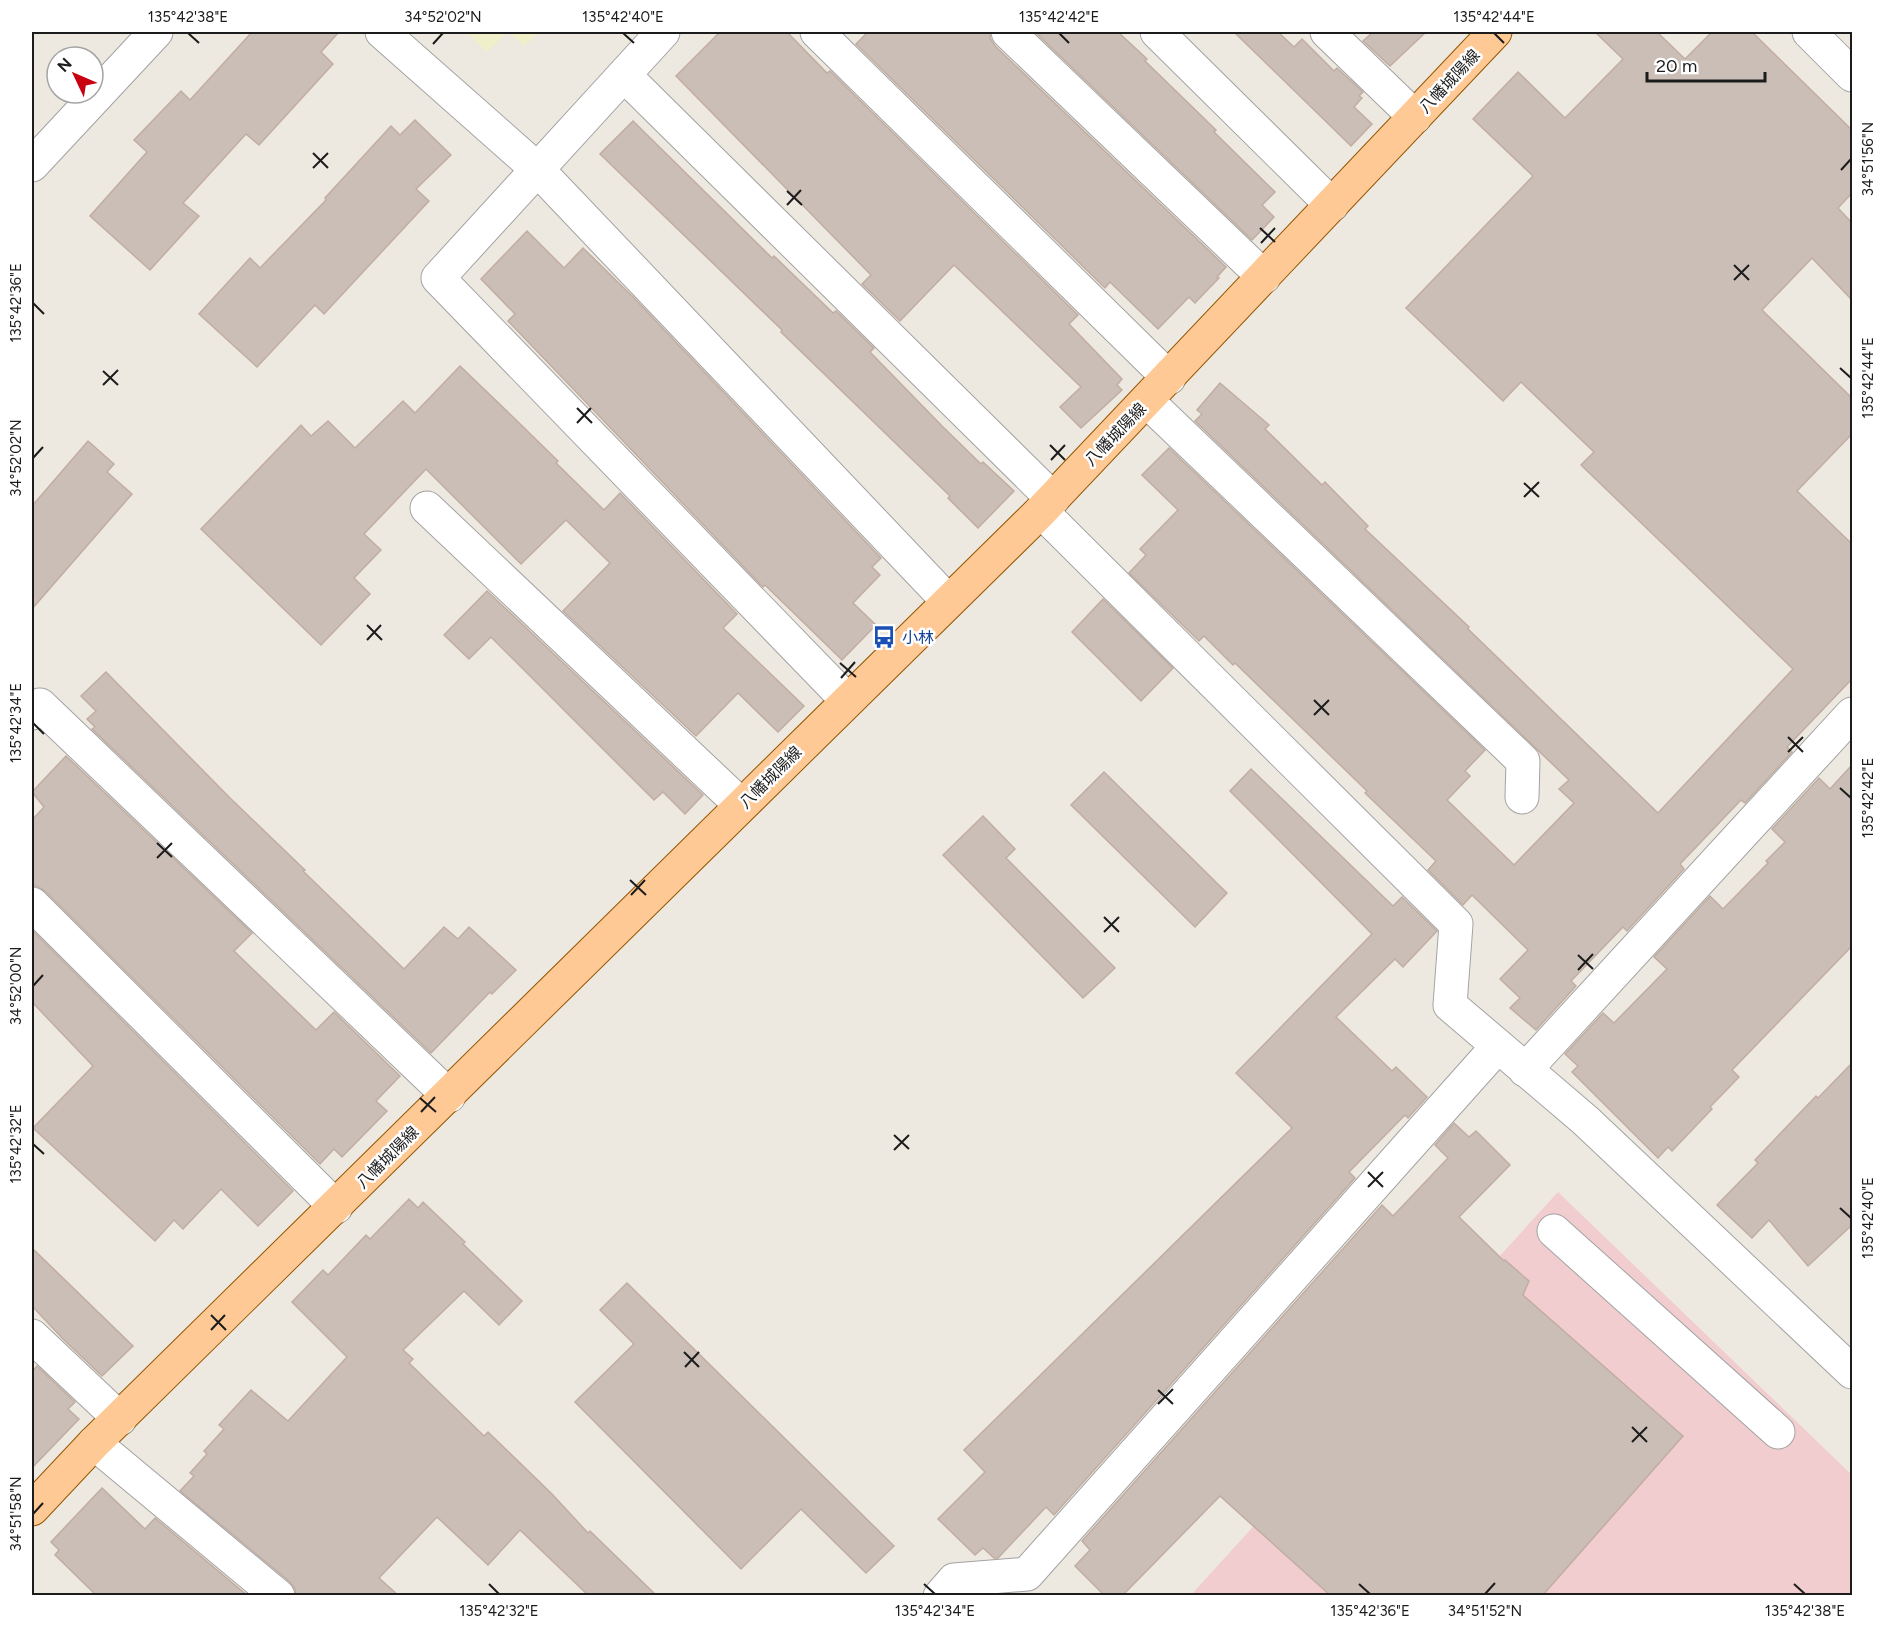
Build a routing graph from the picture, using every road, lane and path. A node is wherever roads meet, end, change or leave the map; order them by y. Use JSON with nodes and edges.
{"nodes":[{"id":1,"x":156,"y":32,"type":"edge"},
{"id":2,"x":382,"y":32,"type":"edge"},
{"id":3,"x":663,"y":32,"type":"edge"},
{"id":4,"x":818,"y":32,"type":"edge"},
{"id":5,"x":1008,"y":32,"type":"edge"},
{"id":6,"x":1157,"y":32,"type":"edge"},
{"id":7,"x":1327,"y":32,"type":"edge"},
{"id":8,"x":1495,"y":32,"type":"edge"},
{"id":9,"x":1809,"y":32,"type":"edge"},
{"id":10,"x":624,"y":75,"type":"junction"},
{"id":11,"x":1852,"y":75,"type":"edge"},
{"id":12,"x":1415,"y":117,"type":"junction"},
{"id":13,"x":32,"y":165,"type":"edge"},
{"id":14,"x":537,"y":170,"type":"junction"},
{"id":15,"x":1332,"y":205,"type":"junction"},
{"id":16,"x":1264,"y":277,"type":"junction"},
{"id":17,"x":1158,"y":389,"type":"junction"},
{"id":18,"x":1047,"y":505,"type":"junction"},
{"id":19,"x":428,"y":508,"type":"dead end"},
{"id":20,"x":948,"y":601,"type":"junction"},
{"id":21,"x":847,"y":700,"type":"junction"},
{"id":22,"x":32,"y":713,"type":"edge"},
{"id":23,"x":1852,"y":714,"type":"edge"},
{"id":24,"x":1522,"y":797,"type":"dead end"},
{"id":25,"x":741,"y":805,"type":"junction"},
{"id":26,"x":32,"y":904,"type":"edge"},
{"id":27,"x":1498,"y":1046,"type":"junction"},
{"id":28,"x":1526,"y":1070,"type":"junction"},
{"id":29,"x":449,"y":1096,"type":"junction"},
{"id":30,"x":336,"y":1207,"type":"junction"},
{"id":31,"x":1554,"y":1231,"type":"dead end"},
{"id":32,"x":32,"y":1336,"type":"edge"},
{"id":33,"x":1852,"y":1372,"type":"edge"},
{"id":34,"x":120,"y":1419,"type":"junction"},
{"id":35,"x":1778,"y":1432,"type":"dead end"},
{"id":36,"x":94,"y":1443,"type":"junction"},
{"id":37,"x":32,"y":1509,"type":"edge"},
{"id":38,"x":1032,"y":1585,"type":"edge"},
{"id":39,"x":278,"y":1596,"type":"edge"},
{"id":40,"x":940,"y":1596,"type":"edge"}],
"edges":[{"from":1,"to":13,"type":"street"},
{"from":2,"to":14,"type":"street"},
{"from":3,"to":10,"type":"street"},
{"from":4,"to":17,"type":"street"},
{"from":5,"to":16,"type":"street"},
{"from":6,"to":15,"type":"street"},
{"from":7,"to":12,"type":"street"},
{"from":8,"to":12,"type":"main road","name":"八幡城陽線"},
{"from":9,"to":11,"type":"street"},
{"from":10,"to":14,"type":"street"},
{"from":10,"to":18,"type":"street"},
{"from":12,"to":15,"type":"main road","name":"八幡城陽線"},
{"from":14,"to":20,"type":"street"},
{"from":14,"to":21,"type":"street"},
{"from":15,"to":16,"type":"main road","name":"八幡城陽線"},
{"from":16,"to":17,"type":"main road","name":"八幡城陽線"},
{"from":17,"to":18,"type":"main road","name":"八幡城陽線"},
{"from":17,"to":24,"type":"street"},
{"from":18,"to":20,"type":"main road","name":"八幡城陽線"},
{"from":18,"to":27,"type":"street"},
{"from":19,"to":25,"type":"street"},
{"from":20,"to":21,"type":"main road","name":"八幡城陽線"},
{"from":21,"to":25,"type":"main road","name":"八幡城陽線"},
{"from":22,"to":29,"type":"street"},
{"from":23,"to":28,"type":"street"},
{"from":25,"to":29,"type":"main road","name":"八幡城陽線"},
{"from":26,"to":30,"type":"street"},
{"from":27,"to":28,"type":"street"},
{"from":27,"to":38,"type":"street"},
{"from":28,"to":33,"type":"street"},
{"from":29,"to":30,"type":"main road","name":"八幡城陽線"},
{"from":30,"to":34,"type":"main road","name":"八幡城陽線"},
{"from":31,"to":35,"type":"street"},
{"from":32,"to":34,"type":"street"},
{"from":34,"to":36,"type":"main road","name":"八幡城陽線"},
{"from":36,"to":37,"type":"main road","name":"八幡城陽線"},
{"from":36,"to":39,"type":"street"},
{"from":38,"to":40,"type":"street"}]}
